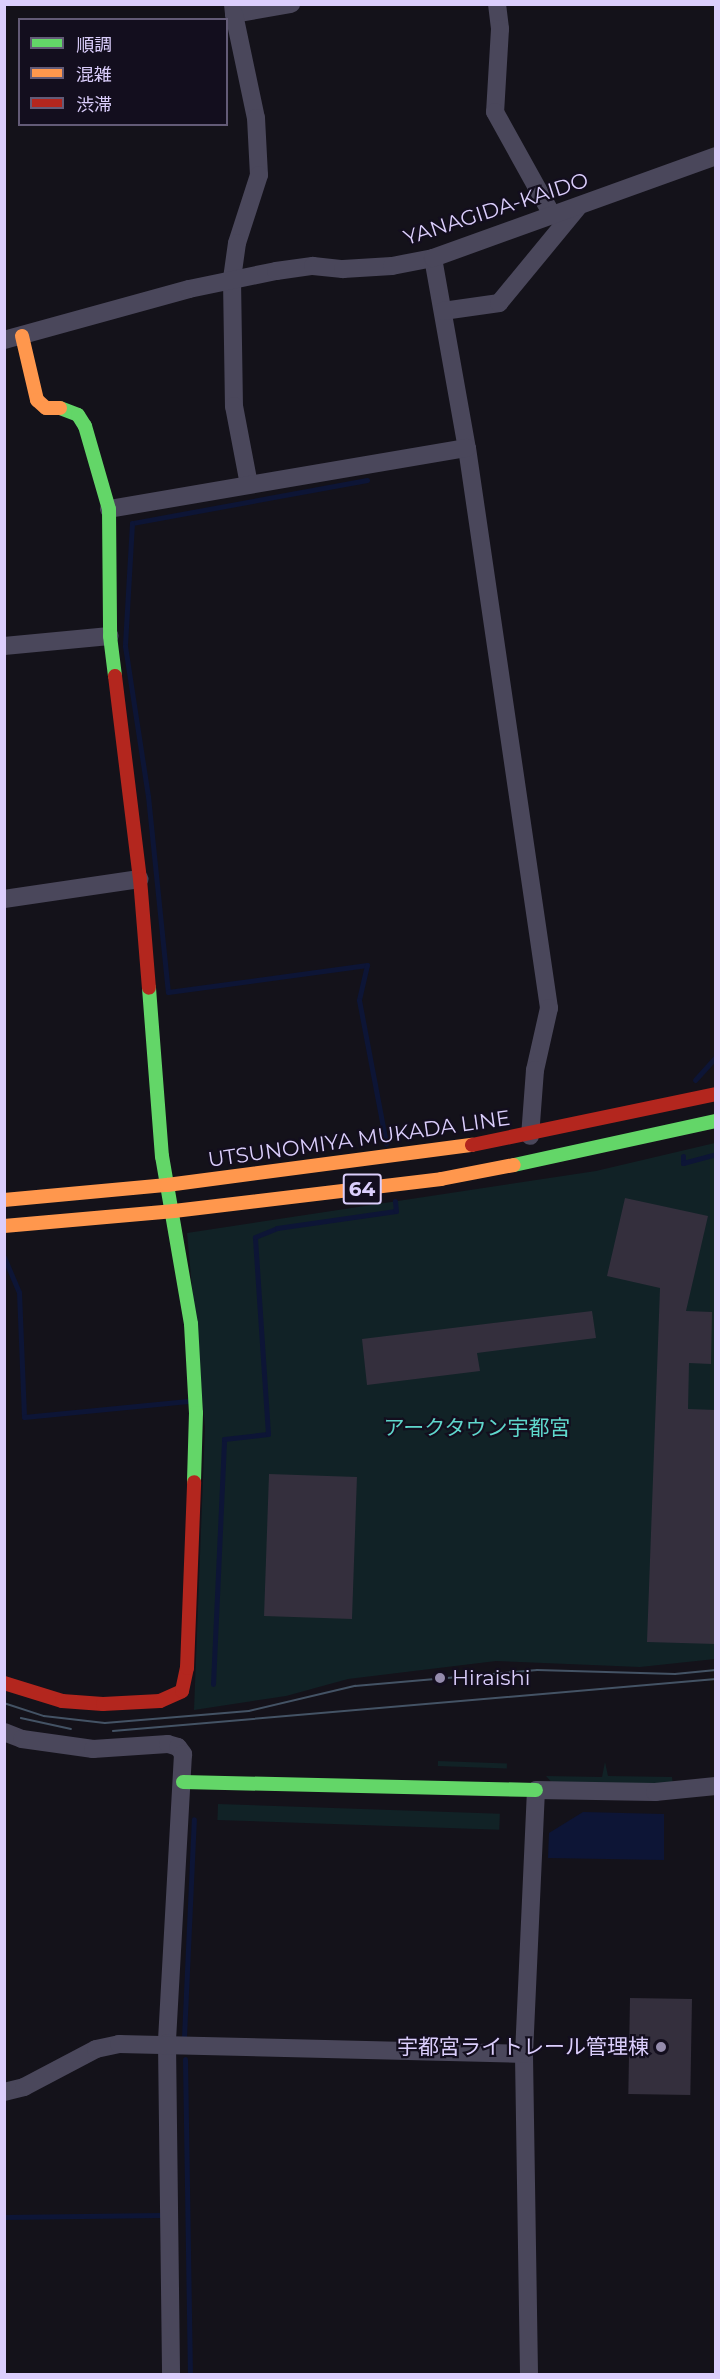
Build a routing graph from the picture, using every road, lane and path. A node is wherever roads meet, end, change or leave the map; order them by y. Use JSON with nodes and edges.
{"nodes":[{"id":1,"x":291,"y":4,"type":"edge"},
{"id":2,"x":497,"y":4,"type":"edge"},
{"id":3,"x":233,"y":9,"type":"edge"},
{"id":4,"x":716,"y":156,"type":"edge"},
{"id":5,"x":579,"y":206,"type":"junction"},
{"id":6,"x":552,"y":215,"type":"junction"},
{"id":7,"x":433,"y":258,"type":"junction"},
{"id":8,"x":232,"y":280,"type":"junction"},
{"id":9,"x":443,"y":311,"type":"junction"},
{"id":10,"x":13,"y":338,"type":"edge"},
{"id":11,"x":466,"y":448,"type":"junction"},
{"id":12,"x":249,"y":485,"type":"junction"},
{"id":13,"x":109,"y":510,"type":"junction"},
{"id":14,"x":110,"y":636,"type":"junction"},
{"id":15,"x":4,"y":646,"type":"edge"},
{"id":16,"x":140,"y":879,"type":"junction"},
{"id":17,"x":4,"y":900,"type":"edge"},
{"id":18,"x":716,"y":1094,"type":"edge"},
{"id":19,"x":716,"y":1121,"type":"edge"},
{"id":20,"x":530,"y":1136,"type":"junction"},
{"id":21,"x":167,"y":1185,"type":"junction"},
{"id":22,"x":4,"y":1200,"type":"edge"},
{"id":23,"x":174,"y":1211,"type":"junction"},
{"id":24,"x":4,"y":1226,"type":"edge"},
{"id":25,"x":4,"y":1683,"type":"edge"},
{"id":26,"x":4,"y":1732,"type":"edge"},
{"id":27,"x":183,"y":1782,"type":"junction"},
{"id":28,"x":716,"y":1786,"type":"edge"},
{"id":29,"x":537,"y":1790,"type":"junction"},
{"id":30,"x":160,"y":2043,"type":"junction"},
{"id":31,"x":524,"y":2054,"type":"junction"},
{"id":32,"x":4,"y":2092,"type":"edge"},
{"id":33,"x":171,"y":2374,"type":"edge"},
{"id":34,"x":529,"y":2374,"type":"edge"}],
"edges":[{"from":1,"to":3,"type":"street"},
{"from":2,"to":6,"type":"street"},
{"from":3,"to":8,"type":"street"},
{"from":4,"to":5,"type":"street","name":"YANAGIDA-KAIDO"},
{"from":5,"to":6,"type":"street","name":"YANAGIDA-KAIDO"},
{"from":5,"to":9,"type":"street"},
{"from":6,"to":7,"type":"street","name":"YANAGIDA-KAIDO"},
{"from":7,"to":8,"type":"street","name":"YANAGIDA-KAIDO"},
{"from":7,"to":9,"type":"street"},
{"from":8,"to":10,"type":"street","name":"YANAGIDA-KAIDO"},
{"from":8,"to":12,"type":"street"},
{"from":9,"to":11,"type":"street"},
{"from":10,"to":13,"type":"street"},
{"from":11,"to":12,"type":"street"},
{"from":11,"to":20,"type":"street"},
{"from":12,"to":13,"type":"street"},
{"from":13,"to":14,"type":"street"},
{"from":14,"to":15,"type":"street"},
{"from":14,"to":16,"type":"street"},
{"from":16,"to":17,"type":"street"},
{"from":16,"to":21,"type":"street"},
{"from":18,"to":20,"type":"street","name":"UTSUNOMIYA MUKADA LINE","number":"64"},
{"from":19,"to":23,"type":"street","number":"64"},
{"from":20,"to":21,"type":"street","name":"UTSUNOMIYA MUKADA LINE","number":"64"},
{"from":21,"to":22,"type":"street","name":"UTSUNOMIYA MUKADA LINE","number":"64"},
{"from":21,"to":23,"type":"street"},
{"from":23,"to":24,"type":"street","number":"64"},
{"from":23,"to":25,"type":"street"},
{"from":26,"to":27,"type":"street"},
{"from":27,"to":29,"type":"street"},
{"from":27,"to":30,"type":"street"},
{"from":28,"to":29,"type":"street"},
{"from":29,"to":31,"type":"street"},
{"from":30,"to":31,"type":"street"},
{"from":30,"to":32,"type":"street"},
{"from":30,"to":33,"type":"street"},
{"from":31,"to":34,"type":"street"}]}
